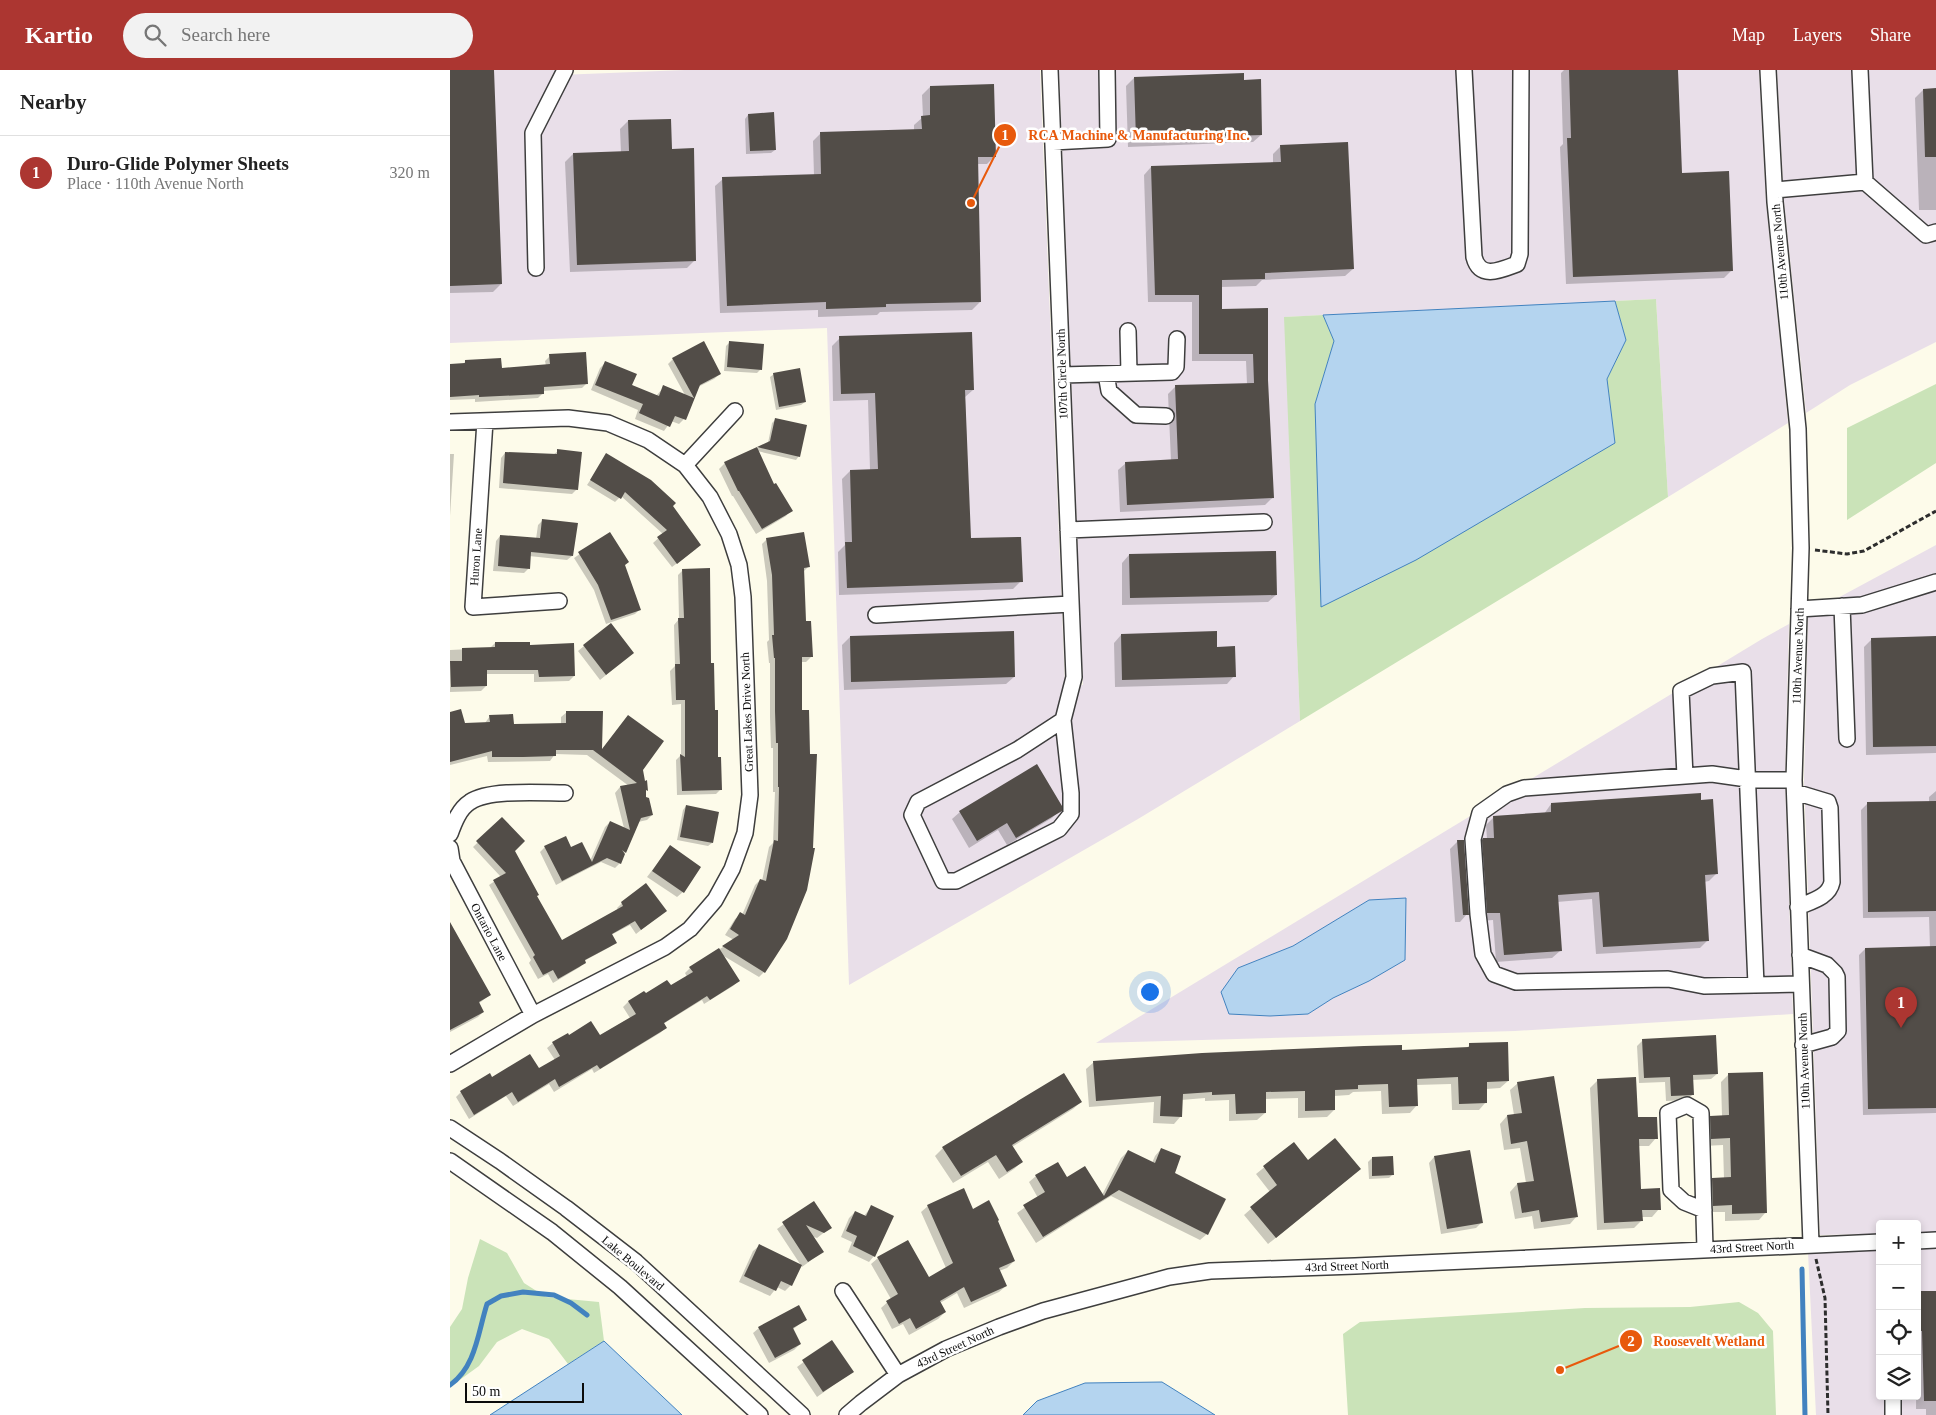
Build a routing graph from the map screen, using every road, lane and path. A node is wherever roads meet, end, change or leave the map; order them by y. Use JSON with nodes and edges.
{"nodes":[{"id":1,"x":565,"y":70,"type":"edge"},
{"id":2,"x":1050,"y":70,"type":"edge"},
{"id":3,"x":1107,"y":70,"type":"edge"},
{"id":4,"x":1464,"y":70,"type":"edge"},
{"id":5,"x":1521,"y":70,"type":"edge"},
{"id":6,"x":1768,"y":70,"type":"edge"},
{"id":7,"x":1860,"y":70,"type":"edge"},
{"id":8,"x":1052,"y":142,"type":"junction"},
{"id":9,"x":1866,"y":182,"type":"junction"},
{"id":10,"x":1774,"y":190,"type":"junction"},
{"id":11,"x":1936,"y":232,"type":"edge"},
{"id":12,"x":536,"y":268,"type":"dead end"},
{"id":13,"x":1128,"y":332,"type":"dead end"},
{"id":14,"x":1177,"y":339,"type":"dead end"},
{"id":15,"x":1129,"y":373,"type":"junction"},
{"id":16,"x":1106,"y":374,"type":"junction"},
{"id":17,"x":1062,"y":375,"type":"junction"},
{"id":18,"x":735,"y":411,"type":"dead end"},
{"id":19,"x":1166,"y":416,"type":"dead end"},
{"id":20,"x":485,"y":421,"type":"junction"},
{"id":21,"x":450,"y":422,"type":"edge"},
{"id":22,"x":685,"y":465,"type":"junction"},
{"id":23,"x":1936,"y":511,"type":"edge"},
{"id":24,"x":1264,"y":522,"type":"dead end"},
{"id":25,"x":1068,"y":530,"type":"junction"},
{"id":26,"x":1801,"y":548,"type":"junction"},
{"id":27,"x":1936,"y":582,"type":"edge"},
{"id":28,"x":558,"y":601,"type":"dead end"},
{"id":29,"x":1071,"y":604,"type":"junction"},
{"id":30,"x":1842,"y":606,"type":"junction"},
{"id":31,"x":1799,"y":609,"type":"junction"},
{"id":32,"x":876,"y":615,"type":"dead end"},
{"id":33,"x":1063,"y":720,"type":"junction"},
{"id":34,"x":1847,"y":739,"type":"dead end"},
{"id":35,"x":1685,"y":776,"type":"junction"},
{"id":36,"x":1748,"y":779,"type":"junction"},
{"id":37,"x":1795,"y":786,"type":"junction"},
{"id":38,"x":566,"y":793,"type":"dead end"},
{"id":39,"x":450,"y":834,"type":"edge"},
{"id":40,"x":450,"y":848,"type":"edge"},
{"id":41,"x":1798,"y":907,"type":"junction"},
{"id":42,"x":1800,"y":955,"type":"junction"},
{"id":43,"x":1800,"y":984,"type":"junction"},
{"id":44,"x":1756,"y":985,"type":"junction"},
{"id":45,"x":533,"y":1015,"type":"junction"},
{"id":46,"x":1803,"y":1045,"type":"junction"},
{"id":47,"x":450,"y":1064,"type":"edge"},
{"id":48,"x":450,"y":1128,"type":"edge"},
{"id":49,"x":450,"y":1161,"type":"edge"},
{"id":50,"x":1704,"y":1210,"type":"junction"},
{"id":51,"x":1936,"y":1240,"type":"edge"},
{"id":52,"x":1921,"y":1241,"type":"edge"},
{"id":53,"x":1876,"y":1242,"type":"edge"},
{"id":54,"x":1811,"y":1244,"type":"junction"},
{"id":55,"x":1705,"y":1250,"type":"junction"},
{"id":56,"x":844,"y":1291,"type":"dead end"},
{"id":57,"x":898,"y":1375,"type":"junction"},
{"id":58,"x":1892,"y":1400,"type":"edge"},
{"id":59,"x":760,"y":1415,"type":"edge"},
{"id":60,"x":802,"y":1415,"type":"edge"},
{"id":61,"x":847,"y":1415,"type":"edge"},
{"id":62,"x":1828,"y":1415,"type":"edge"},
{"id":63,"x":1893,"y":1415,"type":"edge"}],
"edges":[{"from":1,"to":12,"type":"street"},
{"from":2,"to":8,"type":"street","name":"107th Circle North"},
{"from":3,"to":8,"type":"street"},
{"from":4,"to":5,"type":"street"},
{"from":6,"to":10,"type":"street","name":"110th Avenue North"},
{"from":7,"to":9,"type":"street"},
{"from":8,"to":17,"type":"street","name":"107th Circle North"},
{"from":9,"to":10,"type":"street"},
{"from":9,"to":11,"type":"street"},
{"from":10,"to":26,"type":"street","name":"110th Avenue North"},
{"from":13,"to":15,"type":"street"},
{"from":14,"to":15,"type":"street"},
{"from":15,"to":16,"type":"street"},
{"from":16,"to":17,"type":"street"},
{"from":16,"to":19,"type":"street"},
{"from":17,"to":25,"type":"street","name":"107th Circle North"},
{"from":18,"to":22,"type":"street"},
{"from":20,"to":21,"type":"street","name":"Great Lakes Drive North"},
{"from":20,"to":22,"type":"street","name":"Great Lakes Drive North"},
{"from":20,"to":28,"type":"street","name":"Huron Lane"},
{"from":22,"to":45,"type":"street","name":"Great Lakes Drive North"},
{"from":23,"to":26,"type":"path"},
{"from":24,"to":25,"type":"street"},
{"from":25,"to":29,"type":"street","name":"107th Circle North"},
{"from":26,"to":31,"type":"street","name":"110th Avenue North"},
{"from":27,"to":30,"type":"street"},
{"from":29,"to":32,"type":"street"},
{"from":29,"to":33,"type":"street","name":"107th Circle North"},
{"from":30,"to":31,"type":"street"},
{"from":30,"to":34,"type":"street"},
{"from":31,"to":37,"type":"street","name":"110th Avenue North"},
{"from":33,"to":33,"type":"street"},
{"from":35,"to":36,"type":"street"},
{"from":35,"to":36,"type":"street"},
{"from":35,"to":44,"type":"street"},
{"from":36,"to":37,"type":"street"},
{"from":36,"to":44,"type":"street"},
{"from":37,"to":41,"type":"street","name":"110th Avenue North"},
{"from":37,"to":41,"type":"street"},
{"from":38,"to":39,"type":"street"},
{"from":40,"to":45,"type":"street","name":"Ontario Lane"},
{"from":41,"to":42,"type":"street","name":"110th Avenue North"},
{"from":42,"to":43,"type":"street","name":"110th Avenue North"},
{"from":42,"to":46,"type":"street"},
{"from":43,"to":44,"type":"street"},
{"from":43,"to":46,"type":"street","name":"110th Avenue North"},
{"from":45,"to":47,"type":"street","name":"Great Lakes Drive North"},
{"from":46,"to":54,"type":"street","name":"110th Avenue North"},
{"from":48,"to":60,"type":"street","name":"Lake Boulevard"},
{"from":49,"to":59,"type":"street"},
{"from":50,"to":50,"type":"street"},
{"from":50,"to":55,"type":"street"},
{"from":51,"to":52,"type":"street"},
{"from":53,"to":54,"type":"street","name":"43rd Street North"},
{"from":54,"to":55,"type":"street","name":"43rd Street North"},
{"from":54,"to":62,"type":"path"},
{"from":55,"to":57,"type":"street","name":"43rd Street North"},
{"from":56,"to":57,"type":"street"},
{"from":57,"to":61,"type":"street","name":"43rd Street North"},
{"from":58,"to":63,"type":"street"}]}
